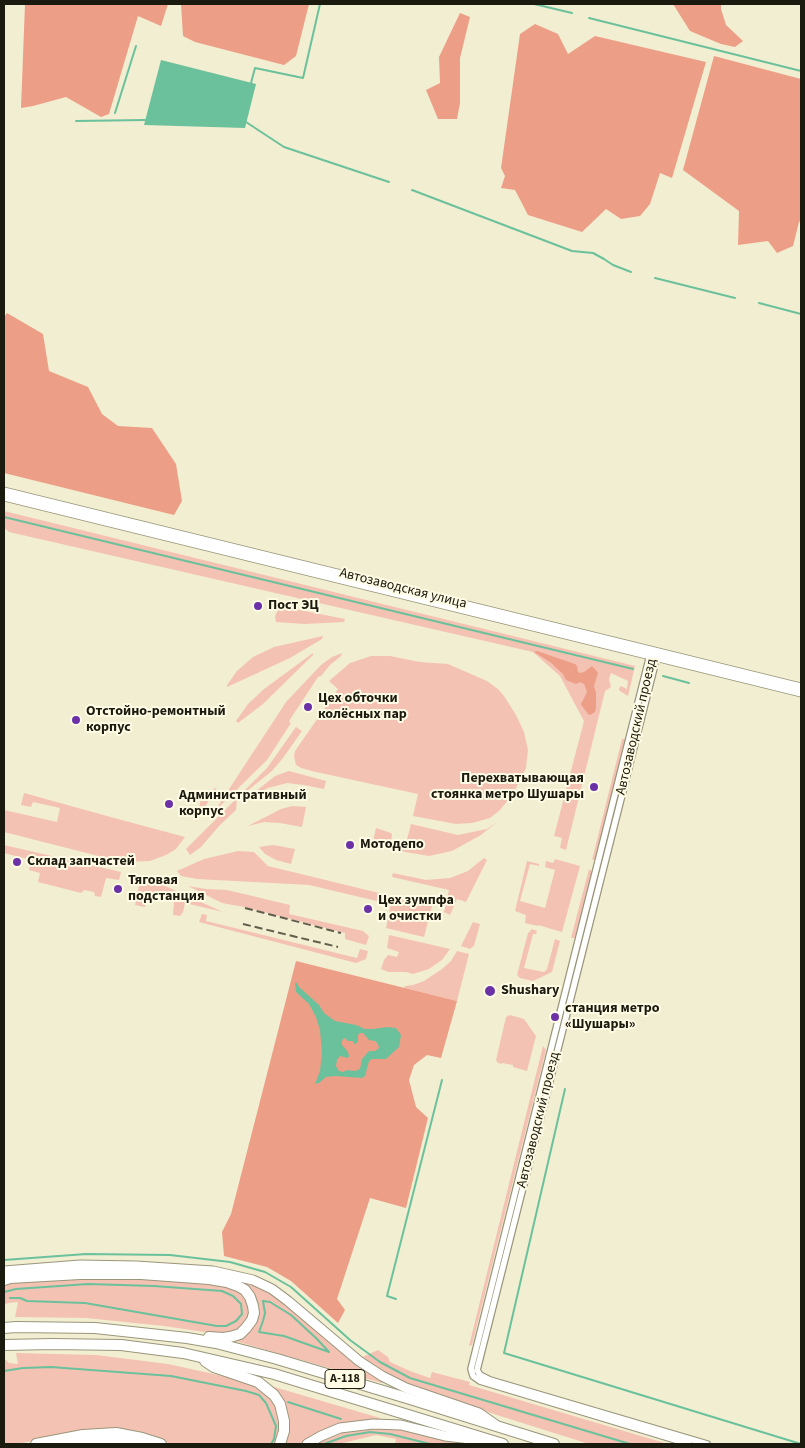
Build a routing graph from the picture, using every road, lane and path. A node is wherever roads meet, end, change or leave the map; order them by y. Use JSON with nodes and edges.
{"nodes":[{"id":1,"x":4,"y":491,"type":"edge"},
{"id":2,"x":4,"y":497,"type":"edge"},
{"id":3,"x":653,"y":654,"type":"junction"},
{"id":4,"x":801,"y":687,"type":"edge"},
{"id":5,"x":801,"y":693,"type":"edge"},
{"id":6,"x":4,"y":1271,"type":"edge"},
{"id":7,"x":4,"y":1280,"type":"edge"},
{"id":8,"x":4,"y":1328,"type":"edge"},
{"id":9,"x":187,"y":1338,"type":"junction"},
{"id":10,"x":4,"y":1345,"type":"edge"},
{"id":11,"x":200,"y":1357,"type":"junction"},
{"id":12,"x":500,"y":1428,"type":"junction"},
{"id":13,"x":499,"y":1443,"type":"edge"},
{"id":14,"x":36,"y":1444,"type":"edge"},
{"id":15,"x":70,"y":1444,"type":"edge"},
{"id":16,"x":138,"y":1444,"type":"edge"},
{"id":17,"x":161,"y":1444,"type":"edge"},
{"id":18,"x":280,"y":1444,"type":"edge"},
{"id":19,"x":307,"y":1444,"type":"edge"},
{"id":20,"x":554,"y":1444,"type":"edge"},
{"id":21,"x":689,"y":1444,"type":"edge"},
{"id":22,"x":707,"y":1444,"type":"edge"}],
"edges":[{"from":1,"to":3,"type":"street","name":"Автозаводская улица"},
{"from":2,"to":3,"type":"street","name":"Автозаводская улица"},
{"from":3,"to":4,"type":"street","name":"Автозаводская улица"},
{"from":3,"to":5,"type":"street","name":"Автозаводская улица"},
{"from":3,"to":21,"type":"street","name":"Автозаводский проезд"},
{"from":3,"to":22,"type":"street","name":"Автозаводский проезд"},
{"from":6,"to":12,"type":"main road"},
{"from":7,"to":9,"type":"highway"},
{"from":8,"to":9,"type":"highway","number":"А-118"},
{"from":9,"to":12,"type":"highway","number":"А-118"},
{"from":10,"to":11,"type":"highway","number":"А-118"},
{"from":11,"to":13,"type":"highway","number":"А-118"},
{"from":11,"to":18,"type":"highway"},
{"from":12,"to":20,"type":"highway","number":"А-118"},
{"from":13,"to":19,"type":"main road"},
{"from":14,"to":17,"type":"highway"},
{"from":15,"to":16,"type":"main road"}]}
